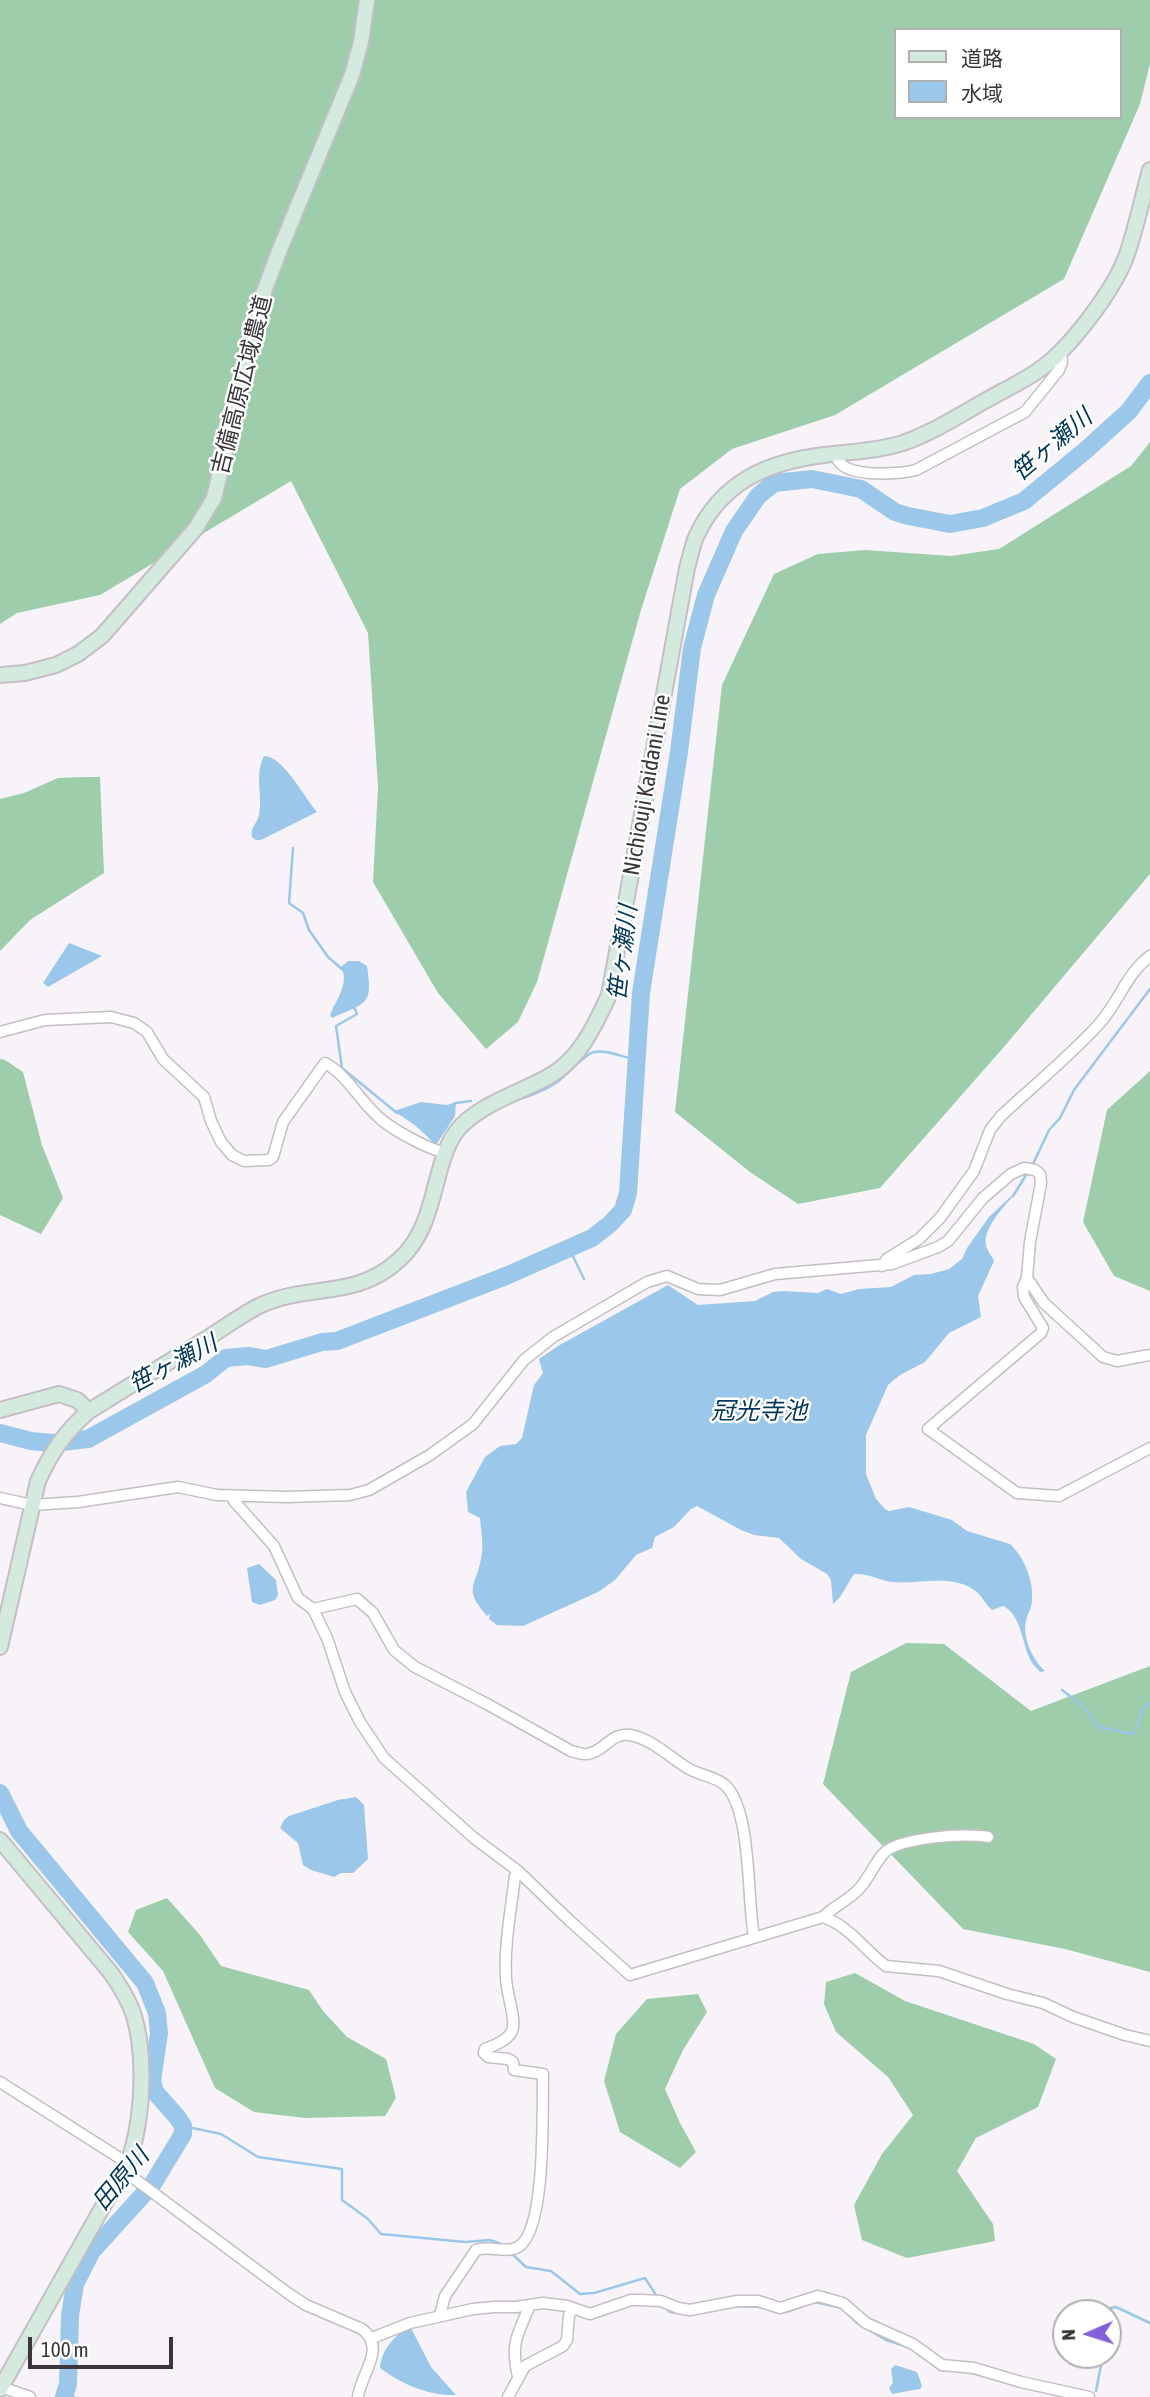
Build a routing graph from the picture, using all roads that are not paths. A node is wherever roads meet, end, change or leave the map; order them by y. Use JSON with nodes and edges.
{"nodes":[{"id":1,"x":367,"y":0,"type":"edge"},
{"id":2,"x":1150,"y":170,"type":"edge"},
{"id":3,"x":1061,"y":352,"type":"junction"},
{"id":4,"x":835,"y":454,"type":"junction"},
{"id":5,"x":0,"y":674,"type":"edge"},
{"id":6,"x":1150,"y":956,"type":"edge"},
{"id":7,"x":0,"y":1032,"type":"edge"},
{"id":8,"x":446,"y":1153,"type":"junction"},
{"id":9,"x":882,"y":1266,"type":"junction"},
{"id":10,"x":1027,"y":1278,"type":"junction"},
{"id":11,"x":1150,"y":1355,"type":"edge"},
{"id":12,"x":0,"y":1410,"type":"edge"},
{"id":13,"x":89,"y":1411,"type":"junction"},
{"id":14,"x":1150,"y":1448,"type":"edge"},
{"id":15,"x":232,"y":1496,"type":"junction"},
{"id":16,"x":0,"y":1498,"type":"edge"},
{"id":17,"x":32,"y":1505,"type":"junction"},
{"id":18,"x":313,"y":1609,"type":"junction"},
{"id":19,"x":0,"y":1647,"type":"edge"},
{"id":20,"x":988,"y":1837,"type":"dead end"},
{"id":21,"x":0,"y":1840,"type":"edge"},
{"id":22,"x":518,"y":1871,"type":"junction"},
{"id":23,"x":823,"y":1917,"type":"junction"},
{"id":24,"x":754,"y":1937,"type":"junction"},
{"id":25,"x":1150,"y":2041,"type":"edge"},
{"id":26,"x":0,"y":2082,"type":"edge"},
{"id":27,"x":126,"y":2167,"type":"junction"},
{"id":28,"x":530,"y":2305,"type":"junction"},
{"id":29,"x":573,"y":2309,"type":"junction"},
{"id":30,"x":440,"y":2315,"type":"junction"},
{"id":31,"x":372,"y":2338,"type":"junction"},
{"id":32,"x":518,"y":2376,"type":"junction"},
{"id":33,"x":1,"y":2388,"type":"edge"},
{"id":34,"x":30,"y":2397,"type":"edge"},
{"id":35,"x":358,"y":2397,"type":"edge"},
{"id":36,"x":508,"y":2397,"type":"edge"},
{"id":37,"x":1089,"y":2397,"type":"edge"}],
"edges":[{"from":1,"to":5,"type":"main road","name":"吉備高原広域農道"},
{"from":2,"to":3,"type":"main road","name":"Nichiouji Kaidani Line"},
{"from":3,"to":4,"type":"main road","name":"Nichiouji Kaidani Line"},
{"from":3,"to":4,"type":"street"},
{"from":4,"to":8,"type":"main road","name":"Nichiouji Kaidani Line"},
{"from":6,"to":9,"type":"street"},
{"from":7,"to":8,"type":"street"},
{"from":8,"to":13,"type":"main road","name":"Nichiouji Kaidani Line"},
{"from":9,"to":10,"type":"street"},
{"from":9,"to":15,"type":"street"},
{"from":10,"to":11,"type":"street"},
{"from":10,"to":14,"type":"street"},
{"from":12,"to":13,"type":"main road"},
{"from":13,"to":17,"type":"main road","name":"Nichiouji Kaidani Line"},
{"from":15,"to":17,"type":"street"},
{"from":15,"to":18,"type":"street"},
{"from":16,"to":17,"type":"street"},
{"from":17,"to":19,"type":"main road","name":"Nichiouji Kaidani Line"},
{"from":18,"to":22,"type":"street"},
{"from":18,"to":24,"type":"street"},
{"from":20,"to":23,"type":"street"},
{"from":21,"to":27,"type":"main road"},
{"from":22,"to":24,"type":"street"},
{"from":22,"to":30,"type":"street"},
{"from":23,"to":24,"type":"street"},
{"from":23,"to":25,"type":"street"},
{"from":26,"to":27,"type":"street"},
{"from":27,"to":31,"type":"street"},
{"from":27,"to":33,"type":"main road"},
{"from":28,"to":29,"type":"street"},
{"from":28,"to":30,"type":"street"},
{"from":28,"to":32,"type":"street"},
{"from":29,"to":32,"type":"street"},
{"from":29,"to":37,"type":"street"},
{"from":30,"to":31,"type":"street"},
{"from":31,"to":35,"type":"street"},
{"from":32,"to":36,"type":"street"},
{"from":33,"to":34,"type":"street"}]}
